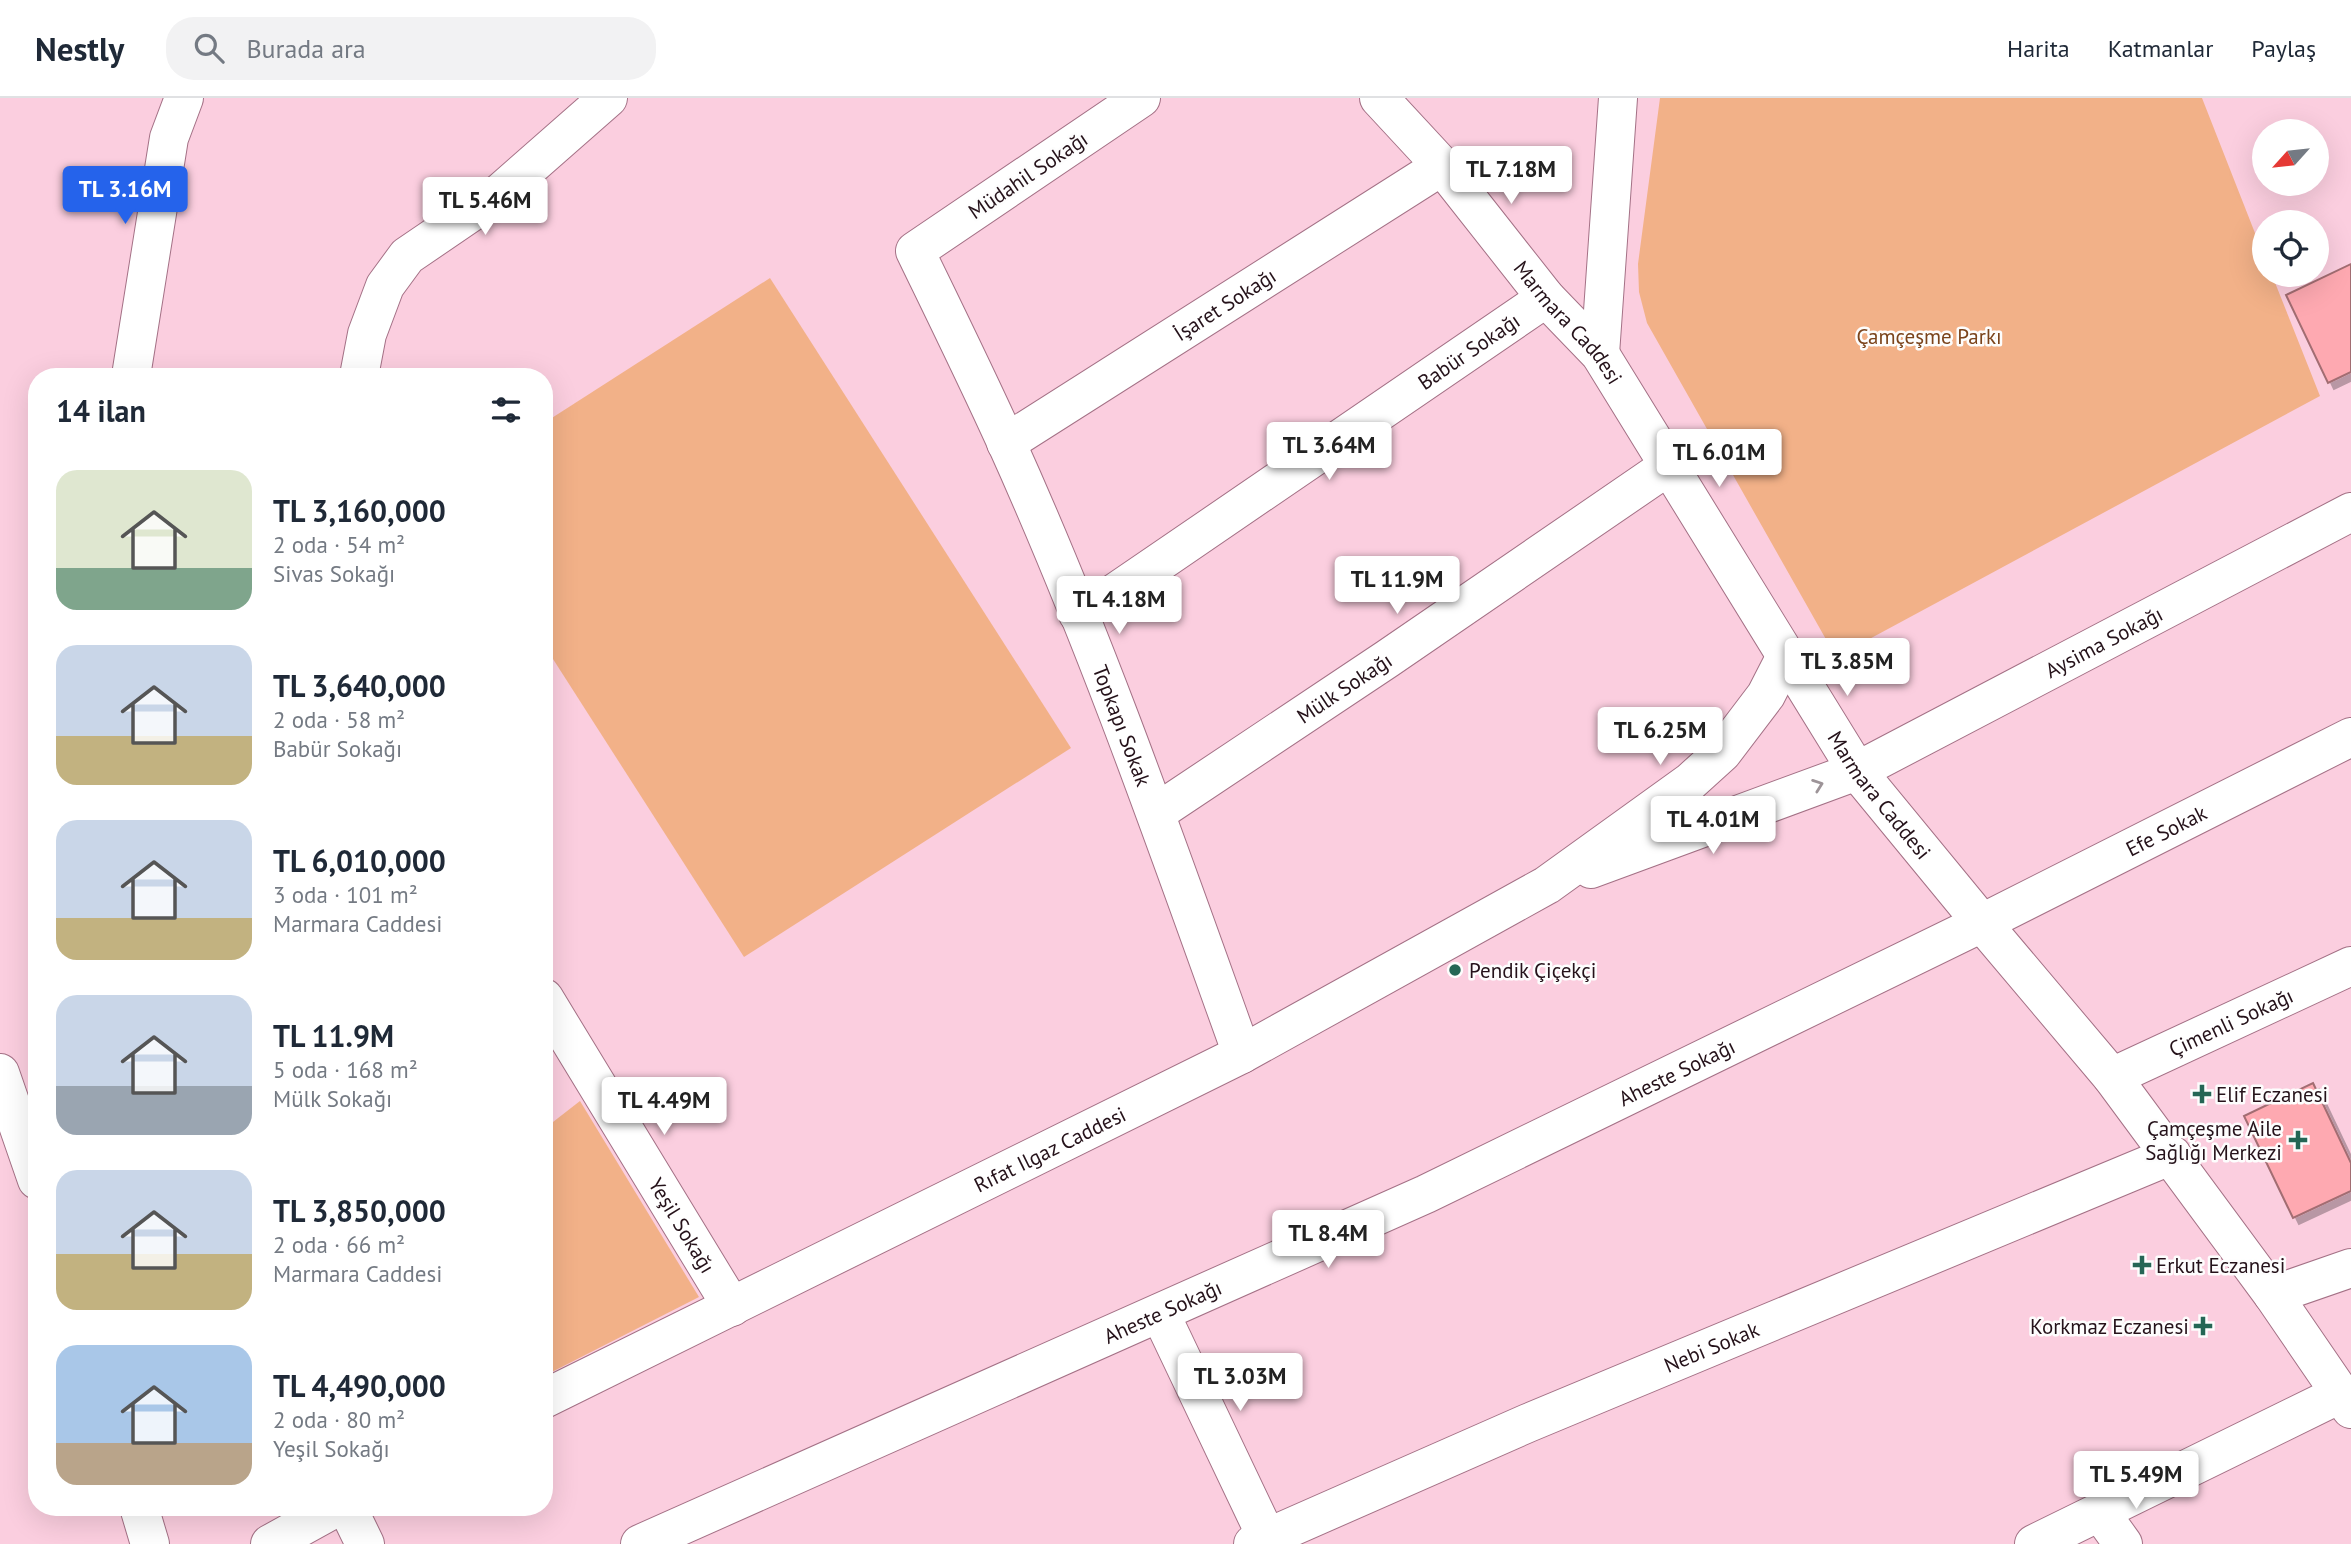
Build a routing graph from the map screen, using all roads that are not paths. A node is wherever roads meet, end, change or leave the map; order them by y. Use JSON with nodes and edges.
{"nodes":[{"id":1,"x":184,"y":98,"type":"edge"},
{"id":2,"x":607,"y":98,"type":"edge"},
{"id":3,"x":1141,"y":98,"type":"edge"},
{"id":4,"x":1379,"y":98,"type":"edge"},
{"id":5,"x":1618,"y":98,"type":"edge"},
{"id":6,"x":1442,"y":166,"type":"junction"},
{"id":7,"x":915,"y":251,"type":"joint"},
{"id":8,"x":1546,"y":298,"type":"junction"},
{"id":9,"x":1600,"y":354,"type":"junction"},
{"id":10,"x":132,"y":368,"type":"edge"},
{"id":11,"x":361,"y":368,"type":"edge"},
{"id":12,"x":1006,"y":443,"type":"junction"},
{"id":13,"x":1670,"y":466,"type":"junction"},
{"id":14,"x":2351,"y":512,"type":"edge"},
{"id":15,"x":1078,"y":614,"type":"junction"},
{"id":16,"x":1787,"y":656,"type":"junction"},
{"id":17,"x":2351,"y":737,"type":"edge"},
{"id":18,"x":1857,"y":771,"type":"junction"},
{"id":19,"x":1156,"y":813,"type":"junction"},
{"id":20,"x":1547,"y":885,"type":"junction"},
{"id":21,"x":1982,"y":923,"type":"junction"},
{"id":22,"x":2351,"y":966,"type":"edge"},
{"id":23,"x":553,"y":1013,"type":"edge"},
{"id":24,"x":1242,"y":1054,"type":"junction"},
{"id":25,"x":0,"y":1073,"type":"edge"},
{"id":26,"x":2112,"y":1077,"type":"junction"},
{"id":27,"x":28,"y":1154,"type":"edge"},
{"id":28,"x":2172,"y":1155,"type":"junction"},
{"id":29,"x":2351,"y":1268,"type":"edge"},
{"id":30,"x":2273,"y":1294,"type":"junction"},
{"id":31,"x":732,"y":1307,"type":"junction"},
{"id":32,"x":1160,"y":1313,"type":"junction"},
{"id":33,"x":553,"y":1395,"type":"edge"},
{"id":34,"x":2346,"y":1402,"type":"edge"},
{"id":35,"x":2100,"y":1512,"type":"junction"},
{"id":36,"x":142,"y":1516,"type":"edge"},
{"id":37,"x":321,"y":1516,"type":"edge"},
{"id":38,"x":351,"y":1516,"type":"edge"},
{"id":39,"x":1260,"y":1541,"type":"edge"},
{"id":40,"x":150,"y":1544,"type":"edge"},
{"id":41,"x":270,"y":1544,"type":"edge"},
{"id":42,"x":365,"y":1544,"type":"edge"},
{"id":43,"x":640,"y":1544,"type":"edge"},
{"id":44,"x":2034,"y":1544,"type":"edge"},
{"id":45,"x":2123,"y":1544,"type":"edge"}],
"edges":[{"from":1,"to":10,"type":"street"},
{"from":2,"to":11,"type":"street"},
{"from":3,"to":7,"type":"street","name":"Müdahil Sokağı"},
{"from":4,"to":6,"type":"street","name":"Marmara Caddesi"},
{"from":5,"to":9,"type":"street"},
{"from":6,"to":8,"type":"street","name":"Marmara Caddesi"},
{"from":6,"to":12,"type":"street","name":"İşaret Sokağı"},
{"from":7,"to":12,"type":"street","name":"Topkapı Sokak"},
{"from":8,"to":9,"type":"street","name":"Marmara Caddesi"},
{"from":8,"to":15,"type":"street","name":"Babür Sokağı"},
{"from":9,"to":13,"type":"street","name":"Marmara Caddesi"},
{"from":12,"to":15,"type":"street","name":"Topkapı Sokak"},
{"from":13,"to":16,"type":"street","name":"Marmara Caddesi"},
{"from":13,"to":19,"type":"street","name":"Mülk Sokağı"},
{"from":14,"to":18,"type":"street","name":"Aysima Sokağı"},
{"from":15,"to":19,"type":"street","name":"Topkapı Sokak"},
{"from":16,"to":18,"type":"street","name":"Marmara Caddesi"},
{"from":16,"to":20,"type":"street","name":"Rıfat Ilgaz Caddesi"},
{"from":17,"to":21,"type":"street","name":"Efe Sokak"},
{"from":20,"to":18,"type":"street","name":"Rıfat Ilgaz Caddesi","one_way":true},
{"from":18,"to":21,"type":"street","name":"Marmara Caddesi"},
{"from":19,"to":24,"type":"street","name":"Topkapı Sokak"},
{"from":20,"to":24,"type":"street","name":"Rıfat Ilgaz Caddesi"},
{"from":21,"to":26,"type":"street","name":"Marmara Caddesi"},
{"from":21,"to":32,"type":"street","name":"Aheste Sokağı"},
{"from":22,"to":26,"type":"street","name":"Çimenli Sokağı"},
{"from":23,"to":31,"type":"street","name":"Yeşil Sokağı"},
{"from":24,"to":31,"type":"street","name":"Rıfat Ilgaz Caddesi"},
{"from":25,"to":27,"type":"street"},
{"from":26,"to":28,"type":"street","name":"Marmara Caddesi"},
{"from":28,"to":30,"type":"street","name":"Marmara Caddesi"},
{"from":28,"to":39,"type":"street","name":"Nebi Sokak"},
{"from":29,"to":30,"type":"street"},
{"from":30,"to":34,"type":"street","name":"Marmara Caddesi"},
{"from":31,"to":33,"type":"street","name":"Rıfat Ilgaz Caddesi"},
{"from":32,"to":39,"type":"street"},
{"from":32,"to":43,"type":"street","name":"Aheste Sokağı"},
{"from":34,"to":35,"type":"street"},
{"from":35,"to":44,"type":"street"},
{"from":35,"to":45,"type":"street"},
{"from":36,"to":40,"type":"street"},
{"from":37,"to":41,"type":"street"},
{"from":38,"to":42,"type":"street"}]}
